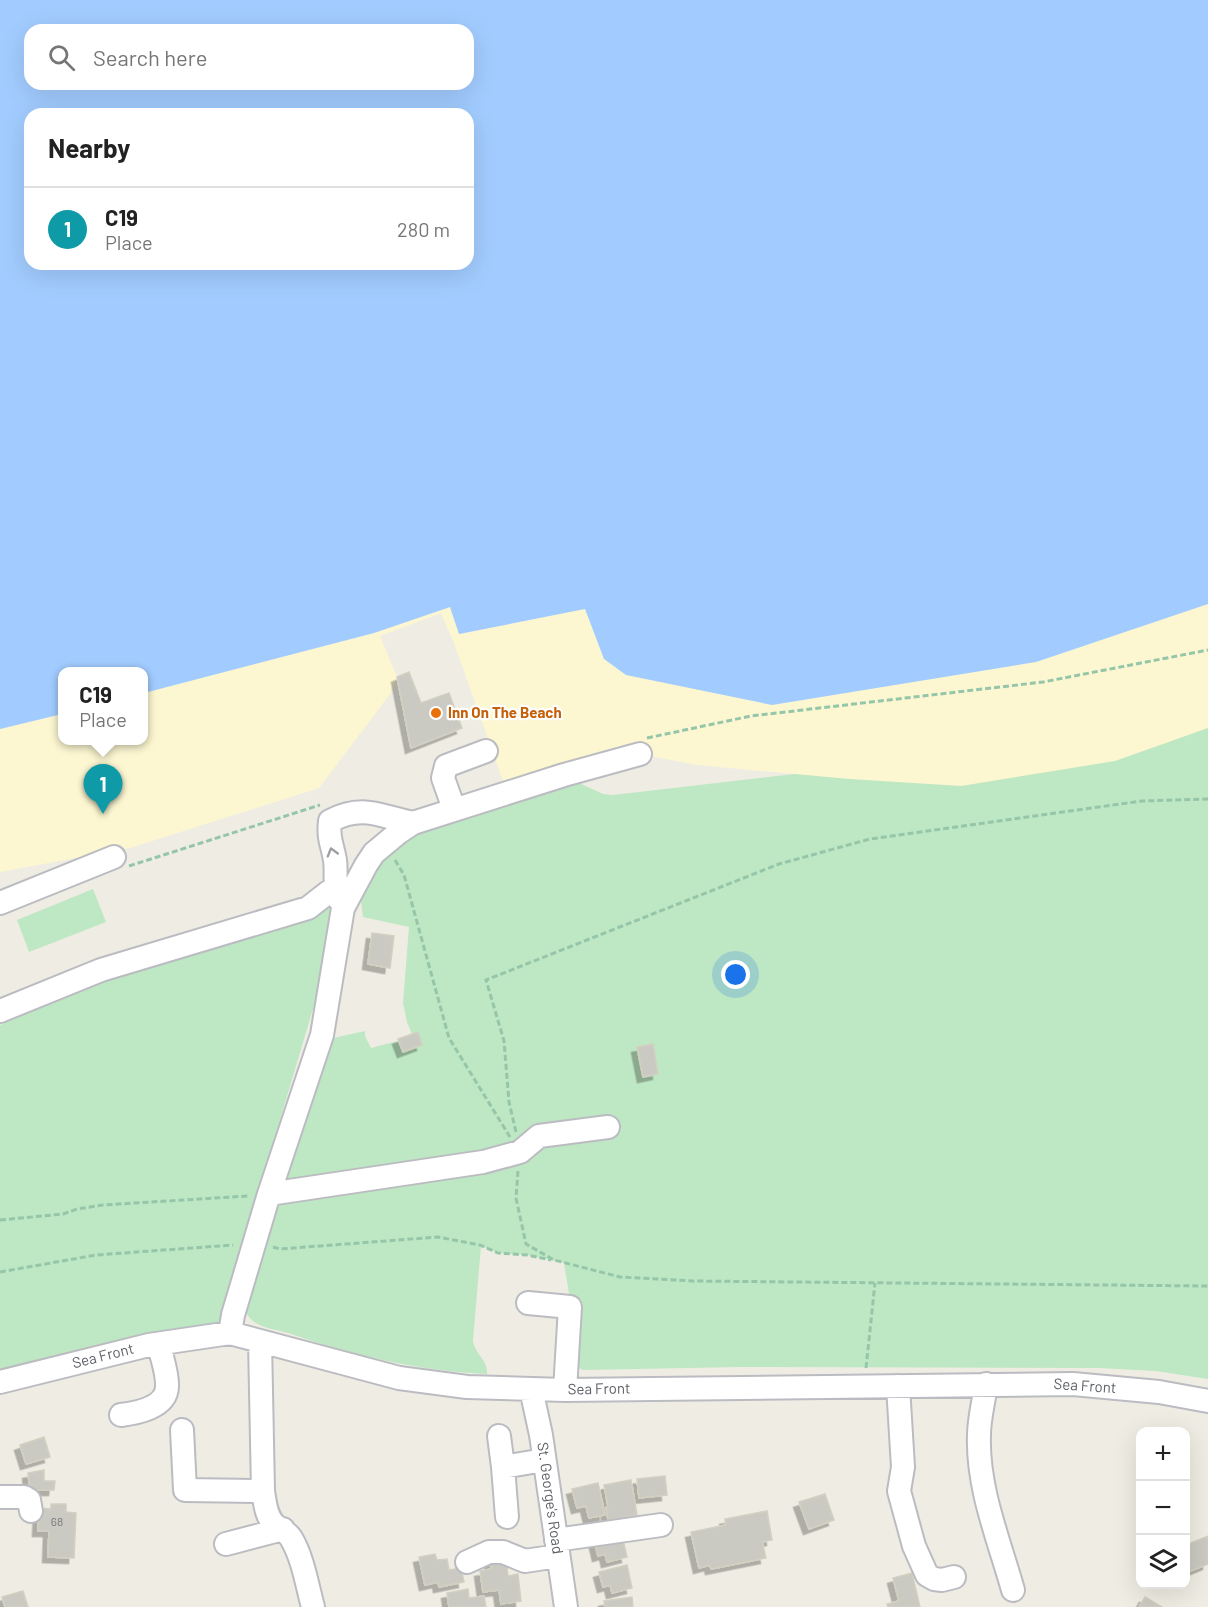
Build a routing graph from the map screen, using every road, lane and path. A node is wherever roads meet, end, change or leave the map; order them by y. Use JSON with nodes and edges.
{"nodes":[{"id":1,"x":486,"y":751,"type":"dead end"},
{"id":2,"x":640,"y":754,"type":"dead end"},
{"id":3,"x":1208,"y":799,"type":"edge"},
{"id":4,"x":454,"y":809,"type":"junction"},
{"id":5,"x":366,"y":811,"type":"junction"},
{"id":6,"x":413,"y":823,"type":"junction"},
{"id":7,"x":379,"y":848,"type":"junction"},
{"id":8,"x":114,"y":857,"type":"dead end"},
{"id":9,"x":335,"y":887,"type":"junction"},
{"id":10,"x":0,"y":903,"type":"edge"},
{"id":11,"x":343,"y":908,"type":"junction"},
{"id":12,"x":0,"y":1011,"type":"edge"},
{"id":13,"x":608,"y":1127,"type":"dead end"},
{"id":14,"x":520,"y":1152,"type":"junction"},
{"id":15,"x":269,"y":1194,"type":"junction"},
{"id":16,"x":0,"y":1220,"type":"edge"},
{"id":17,"x":254,"y":1244,"type":"junction"},
{"id":18,"x":554,"y":1260,"type":"junction"},
{"id":19,"x":0,"y":1272,"type":"edge"},
{"id":20,"x":874,"y":1283,"type":"junction"},
{"id":21,"x":1208,"y":1286,"type":"edge"},
{"id":22,"x":528,"y":1303,"type":"dead end"},
{"id":23,"x":230,"y":1333,"type":"junction"},
{"id":24,"x":260,"y":1341,"type":"junction"},
{"id":25,"x":159,"y":1344,"type":"junction"},
{"id":26,"x":0,"y":1382,"type":"edge"},
{"id":27,"x":986,"y":1384,"type":"junction"},
{"id":28,"x":864,"y":1386,"type":"junction"},
{"id":29,"x":898,"y":1386,"type":"junction"},
{"id":30,"x":531,"y":1389,"type":"junction"},
{"id":31,"x":565,"y":1389,"type":"junction"},
{"id":32,"x":1208,"y":1401,"type":"edge"},
{"id":33,"x":121,"y":1414,"type":"dead end"},
{"id":34,"x":182,"y":1430,"type":"dead end"},
{"id":35,"x":499,"y":1436,"type":"dead end"},
{"id":36,"x":544,"y":1460,"type":"junction"},
{"id":37,"x":503,"y":1467,"type":"junction"},
{"id":38,"x":263,"y":1491,"type":"junction"},
{"id":39,"x":0,"y":1497,"type":"edge"},
{"id":40,"x":31,"y":1511,"type":"dead end"},
{"id":41,"x":507,"y":1517,"type":"dead end"},
{"id":42,"x":661,"y":1525,"type":"dead end"},
{"id":43,"x":283,"y":1529,"type":"junction"},
{"id":44,"x":226,"y":1544,"type":"dead end"},
{"id":45,"x":557,"y":1548,"type":"junction"},
{"id":46,"x":467,"y":1562,"type":"dead end"},
{"id":47,"x":954,"y":1577,"type":"dead end"},
{"id":48,"x":1013,"y":1590,"type":"dead end"},
{"id":49,"x":313,"y":1607,"type":"edge"},
{"id":50,"x":566,"y":1607,"type":"edge"}],
"edges":[{"from":1,"to":4,"type":"street"},
{"from":2,"to":4,"type":"street"},
{"from":3,"to":14,"type":"path"},
{"from":4,"to":6,"type":"street"},
{"from":5,"to":6,"type":"street"},
{"from":5,"to":7,"type":"street"},
{"from":9,"to":5,"type":"street","one_way":true},
{"from":6,"to":7,"type":"street"},
{"from":7,"to":11,"type":"street"},
{"from":7,"to":14,"type":"path"},
{"from":8,"to":10,"type":"street"},
{"from":9,"to":11,"type":"street"},
{"from":9,"to":12,"type":"street"},
{"from":11,"to":15,"type":"street"},
{"from":13,"to":14,"type":"street"},
{"from":14,"to":15,"type":"street"},
{"from":14,"to":18,"type":"path"},
{"from":15,"to":16,"type":"path"},
{"from":15,"to":17,"type":"street"},
{"from":17,"to":18,"type":"path"},
{"from":17,"to":19,"type":"path"},
{"from":17,"to":23,"type":"street"},
{"from":18,"to":20,"type":"path"},
{"from":20,"to":21,"type":"path"},
{"from":20,"to":28,"type":"path"},
{"from":22,"to":31,"type":"street"},
{"from":23,"to":24,"type":"street","name":"Sea Front"},
{"from":23,"to":25,"type":"street","name":"Sea Front"},
{"from":24,"to":30,"type":"street","name":"Sea Front"},
{"from":24,"to":38,"type":"street"},
{"from":25,"to":26,"type":"street","name":"Sea Front"},
{"from":25,"to":33,"type":"street"},
{"from":27,"to":29,"type":"street","name":"Sea Front"},
{"from":27,"to":32,"type":"street","name":"Sea Front"},
{"from":27,"to":48,"type":"street"},
{"from":28,"to":29,"type":"street","name":"Sea Front"},
{"from":28,"to":31,"type":"street","name":"Sea Front"},
{"from":29,"to":47,"type":"street"},
{"from":30,"to":31,"type":"street","name":"Sea Front"},
{"from":30,"to":36,"type":"street","name":"St. George's Road"},
{"from":34,"to":38,"type":"street"},
{"from":35,"to":37,"type":"street"},
{"from":36,"to":37,"type":"street"},
{"from":36,"to":45,"type":"street","name":"St. George's Road"},
{"from":37,"to":41,"type":"street"},
{"from":38,"to":43,"type":"street"},
{"from":39,"to":40,"type":"street"},
{"from":42,"to":45,"type":"street"},
{"from":43,"to":44,"type":"street"},
{"from":43,"to":49,"type":"street"},
{"from":45,"to":46,"type":"street"},
{"from":45,"to":50,"type":"street","name":"St. George's Road"}]}
